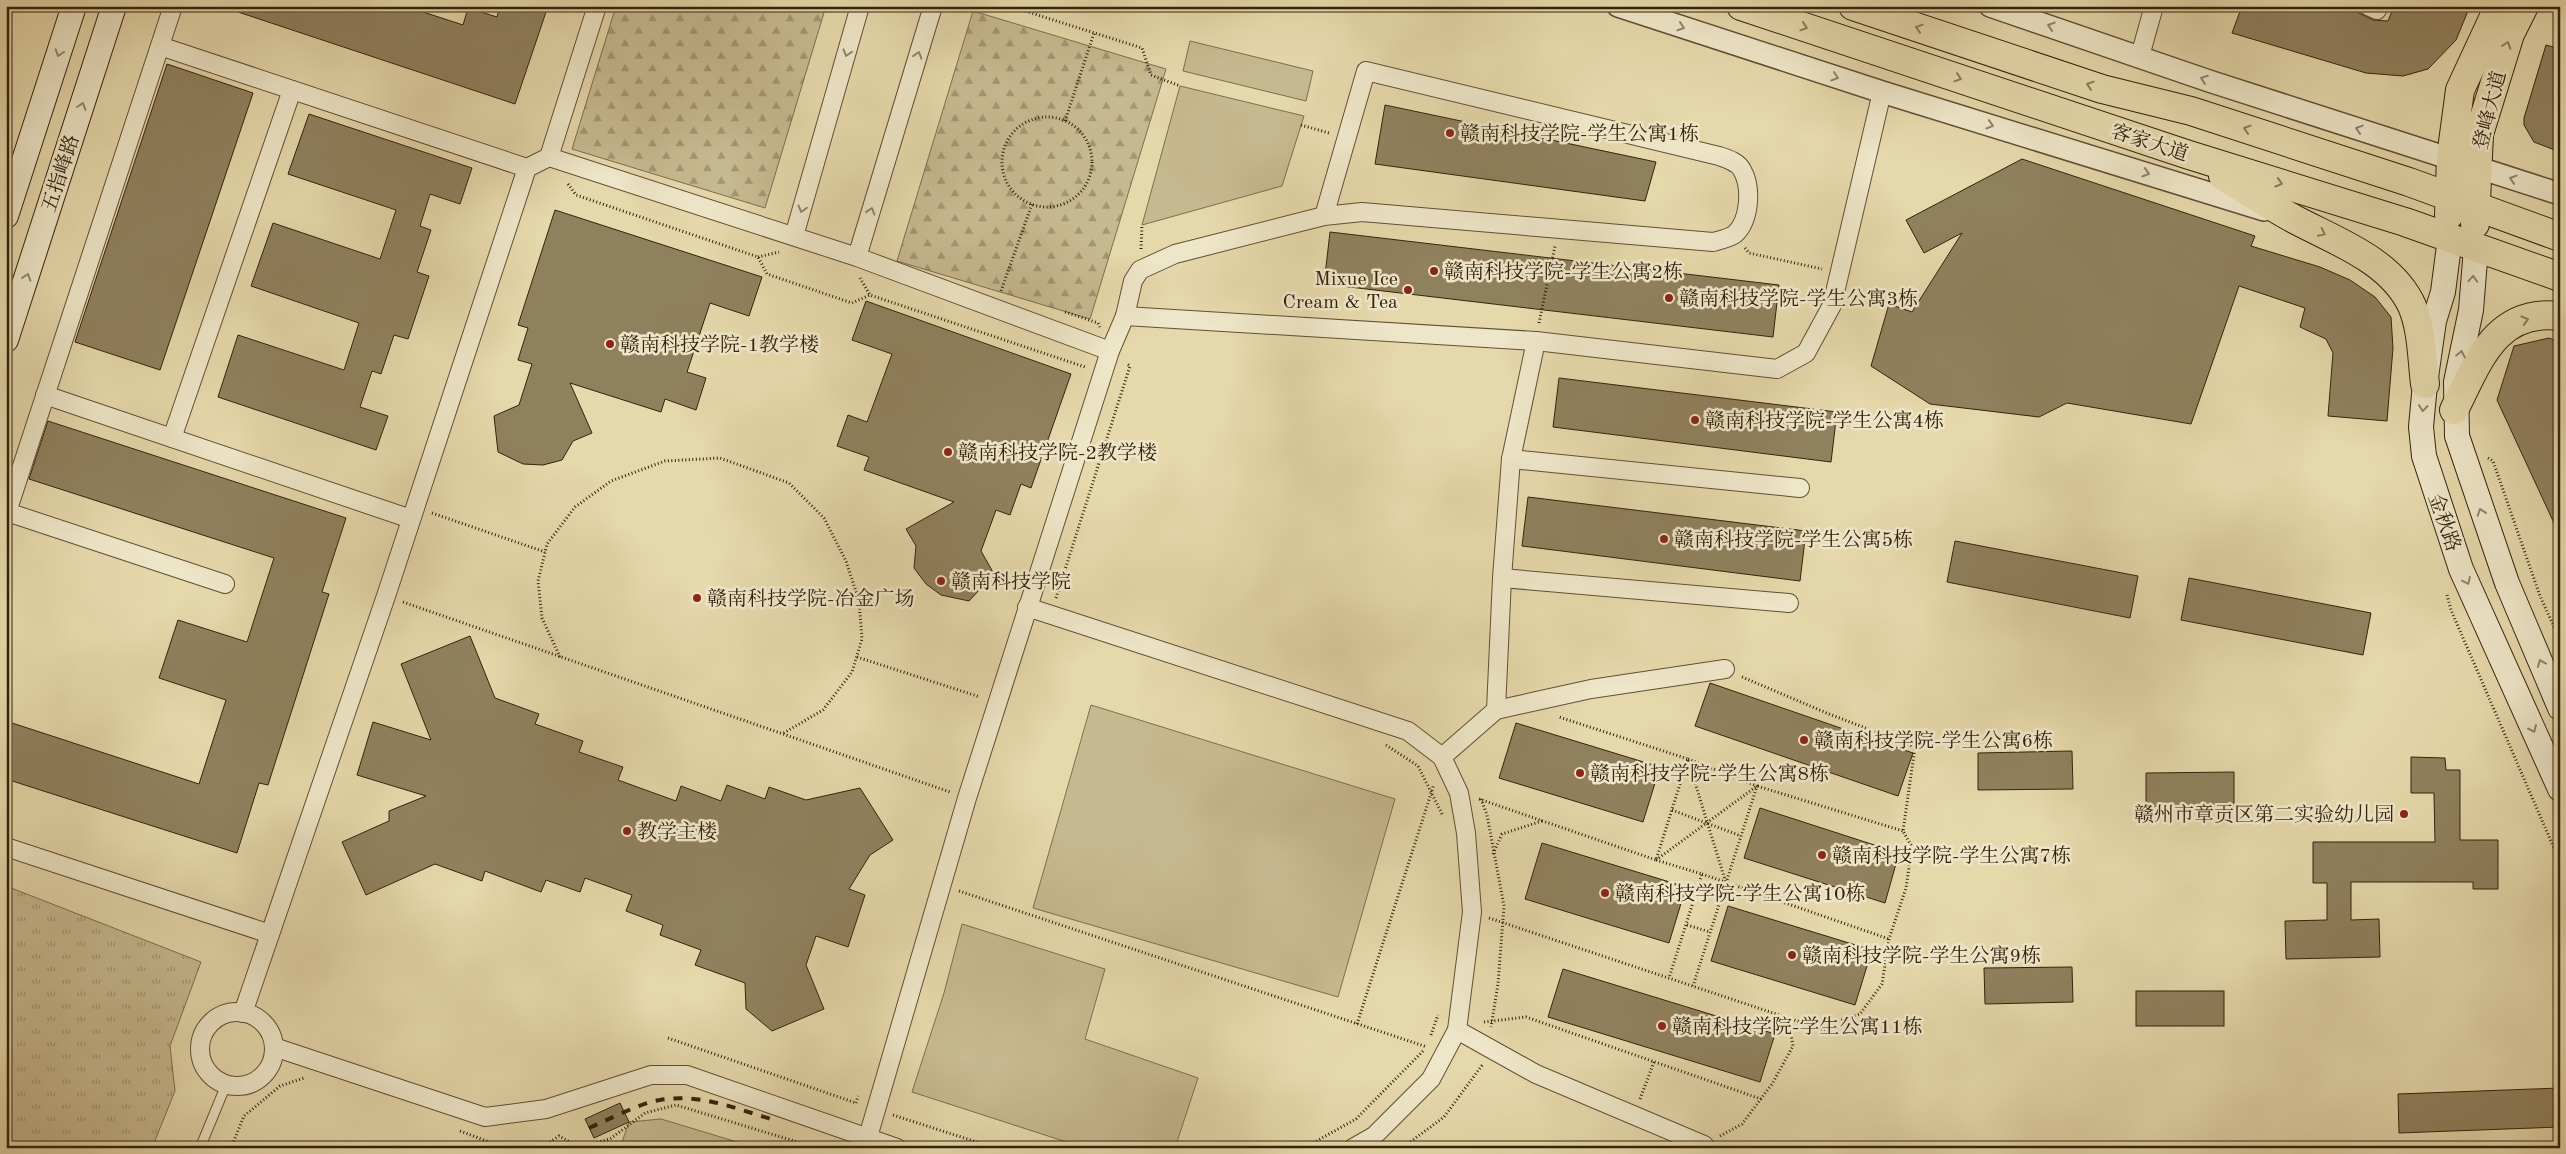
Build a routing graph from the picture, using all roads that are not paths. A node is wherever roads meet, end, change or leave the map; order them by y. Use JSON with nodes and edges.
{"nodes":[{"id":1,"x":74,"y":6,"type":"edge"},
{"id":2,"x":114,"y":6,"type":"edge"},
{"id":3,"x":173,"y":6,"type":"edge"},
{"id":4,"x":597,"y":6,"type":"edge"},
{"id":5,"x":860,"y":6,"type":"edge"},
{"id":6,"x":933,"y":6,"type":"edge"},
{"id":7,"x":1618,"y":6,"type":"edge"},
{"id":8,"x":1741,"y":6,"type":"edge"},
{"id":9,"x":1853,"y":6,"type":"edge"},
{"id":10,"x":1990,"y":6,"type":"edge"},
{"id":11,"x":2154,"y":6,"type":"edge"},
{"id":12,"x":2368,"y":6,"type":"edge"},
{"id":13,"x":2379,"y":6,"type":"edge"},
{"id":14,"x":2499,"y":6,"type":"edge"},
{"id":15,"x":2524,"y":6,"type":"edge"},
{"id":16,"x":160,"y":46,"type":"junction"},
{"id":17,"x":2140,"y":56,"type":"junction"},
{"id":18,"x":292,"y":90,"type":"junction"},
{"id":19,"x":1882,"y":92,"type":"junction"},
{"id":20,"x":2190,"y":155,"type":"junction"},
{"id":21,"x":549,"y":157,"type":"junction"},
{"id":22,"x":2451,"y":157,"type":"junction"},
{"id":23,"x":2477,"y":167,"type":"junction"},
{"id":24,"x":527,"y":168,"type":"junction"},
{"id":25,"x":2560,"y":194,"type":"edge"},
{"id":26,"x":2449,"y":198,"type":"junction"},
{"id":27,"x":2475,"y":207,"type":"junction"},
{"id":28,"x":6,"y":216,"type":"edge"},
{"id":29,"x":1324,"y":216,"type":"junction"},
{"id":30,"x":2293,"y":219,"type":"junction"},
{"id":31,"x":794,"y":236,"type":"junction"},
{"id":32,"x":2560,"y":237,"type":"edge"},
{"id":33,"x":2450,"y":238,"type":"junction"},
{"id":34,"x":2476,"y":248,"type":"junction"},
{"id":35,"x":856,"y":257,"type":"junction"},
{"id":36,"x":2560,"y":277,"type":"edge"},
{"id":37,"x":1125,"y":316,"type":"junction"},
{"id":38,"x":2560,"y":316,"type":"edge"},
{"id":39,"x":6,"y":340,"type":"edge"},
{"id":40,"x":1536,"y":341,"type":"junction"},
{"id":41,"x":1110,"y":351,"type":"junction"},
{"id":42,"x":2425,"y":384,"type":"junction"},
{"id":43,"x":45,"y":395,"type":"junction"},
{"id":44,"x":2454,"y":410,"type":"junction"},
{"id":45,"x":172,"y":438,"type":"junction"},
{"id":46,"x":1511,"y":459,"type":"junction"},
{"id":47,"x":1800,"y":488,"type":"dead end"},
{"id":48,"x":413,"y":513,"type":"junction"},
{"id":49,"x":1502,"y":578,"type":"junction"},
{"id":50,"x":225,"y":584,"type":"dead end"},
{"id":51,"x":1789,"y":603,"type":"dead end"},
{"id":52,"x":1027,"y":607,"type":"junction"},
{"id":53,"x":1725,"y":669,"type":"road end"},
{"id":54,"x":2560,"y":708,"type":"edge"},
{"id":55,"x":1496,"y":710,"type":"junction"},
{"id":56,"x":1442,"y":756,"type":"junction"},
{"id":57,"x":2560,"y":789,"type":"edge"},
{"id":58,"x":6,"y":847,"type":"edge"},
{"id":59,"x":270,"y":934,"type":"junction"},
{"id":60,"x":243,"y":1013,"type":"junction"},
{"id":61,"x":1458,"y":1024,"type":"junction"},
{"id":62,"x":274,"y":1048,"type":"junction"},
{"id":63,"x":226,"y":1085,"type":"junction"},
{"id":64,"x":868,"y":1137,"type":"junction"},
{"id":65,"x":1705,"y":1146,"type":"edge"},
{"id":66,"x":200,"y":1148,"type":"edge"},
{"id":67,"x":897,"y":1148,"type":"edge"},
{"id":68,"x":1353,"y":1148,"type":"edge"}],
"edges":[{"from":1,"to":28,"type":"main road","name":"五指峰路","one_way":true},
{"from":39,"to":2,"type":"main road","name":"五指峰路","one_way":true},
{"from":3,"to":16,"type":"street"},
{"from":4,"to":21,"type":"street"},
{"from":5,"to":31,"type":"street","one_way":true},
{"from":35,"to":6,"type":"street","one_way":true},
{"from":7,"to":19,"type":"street","one_way":true},
{"from":8,"to":20,"type":"main road","name":"客家大道","one_way":true},
{"from":26,"to":9,"type":"main road","name":"客家大道","one_way":true},
{"from":17,"to":10,"type":"street","one_way":true},
{"from":11,"to":17,"type":"street"},
{"from":12,"to":13,"type":"street"},
{"from":14,"to":22,"type":"main road","name":"登峰大道"},
{"from":23,"to":15,"type":"main road","name":"登峰大道","one_way":true},
{"from":16,"to":18,"type":"street"},
{"from":16,"to":43,"type":"street"},
{"from":22,"to":17,"type":"street","one_way":true},
{"from":18,"to":24,"type":"street"},
{"from":18,"to":45,"type":"street"},
{"from":19,"to":30,"type":"street","one_way":true},
{"from":19,"to":40,"type":"street"},
{"from":20,"to":30,"type":"main road"},
{"from":20,"to":33,"type":"main road","name":"客家大道","one_way":true},
{"from":21,"to":24,"type":"street"},
{"from":21,"to":31,"type":"street"},
{"from":22,"to":23,"type":"street"},
{"from":22,"to":26,"type":"main road","name":"登峰大道"},
{"from":25,"to":23,"type":"street","one_way":true},
{"from":23,"to":27,"type":"main road","name":"登峰大道"},
{"from":24,"to":48,"type":"street"},
{"from":26,"to":27,"type":"main road","name":"客家大道"},
{"from":26,"to":33,"type":"main road","name":"登峰大道"},
{"from":27,"to":32,"type":"main road","name":"客家大道"},
{"from":27,"to":34,"type":"main road","name":"登峰大道"},
{"from":29,"to":29,"type":"street"},
{"from":29,"to":37,"type":"street"},
{"from":30,"to":42,"type":"main road","one_way":true},
{"from":31,"to":35,"type":"street"},
{"from":33,"to":34,"type":"main road","name":"客家大道"},
{"from":33,"to":42,"type":"main road","name":"金秋路"},
{"from":34,"to":36,"type":"main road","name":"客家大道"},
{"from":44,"to":34,"type":"main road","name":"金秋路","one_way":true},
{"from":35,"to":41,"type":"street"},
{"from":37,"to":40,"type":"street"},
{"from":37,"to":41,"type":"street"},
{"from":44,"to":38,"type":"main road","one_way":true},
{"from":40,"to":46,"type":"street"},
{"from":41,"to":52,"type":"street"},
{"from":42,"to":57,"type":"main road","name":"金秋路","one_way":true},
{"from":43,"to":45,"type":"street"},
{"from":43,"to":50,"type":"street"},
{"from":54,"to":44,"type":"main road","name":"金秋路","one_way":true},
{"from":45,"to":48,"type":"street"},
{"from":46,"to":47,"type":"street"},
{"from":46,"to":49,"type":"street"},
{"from":48,"to":59,"type":"street"},
{"from":49,"to":51,"type":"street"},
{"from":49,"to":55,"type":"street"},
{"from":52,"to":56,"type":"street"},
{"from":52,"to":64,"type":"street"},
{"from":53,"to":55,"type":"street"},
{"from":55,"to":56,"type":"street"},
{"from":56,"to":61,"type":"street"},
{"from":58,"to":59,"type":"street"},
{"from":59,"to":60,"type":"street"},
{"from":60,"to":62,"type":"street"},
{"from":60,"to":63,"type":"street"},
{"from":61,"to":65,"type":"street"},
{"from":61,"to":68,"type":"street"},
{"from":62,"to":63,"type":"street"},
{"from":62,"to":64,"type":"street"},
{"from":63,"to":66,"type":"lane"},
{"from":64,"to":67,"type":"street"}]}
